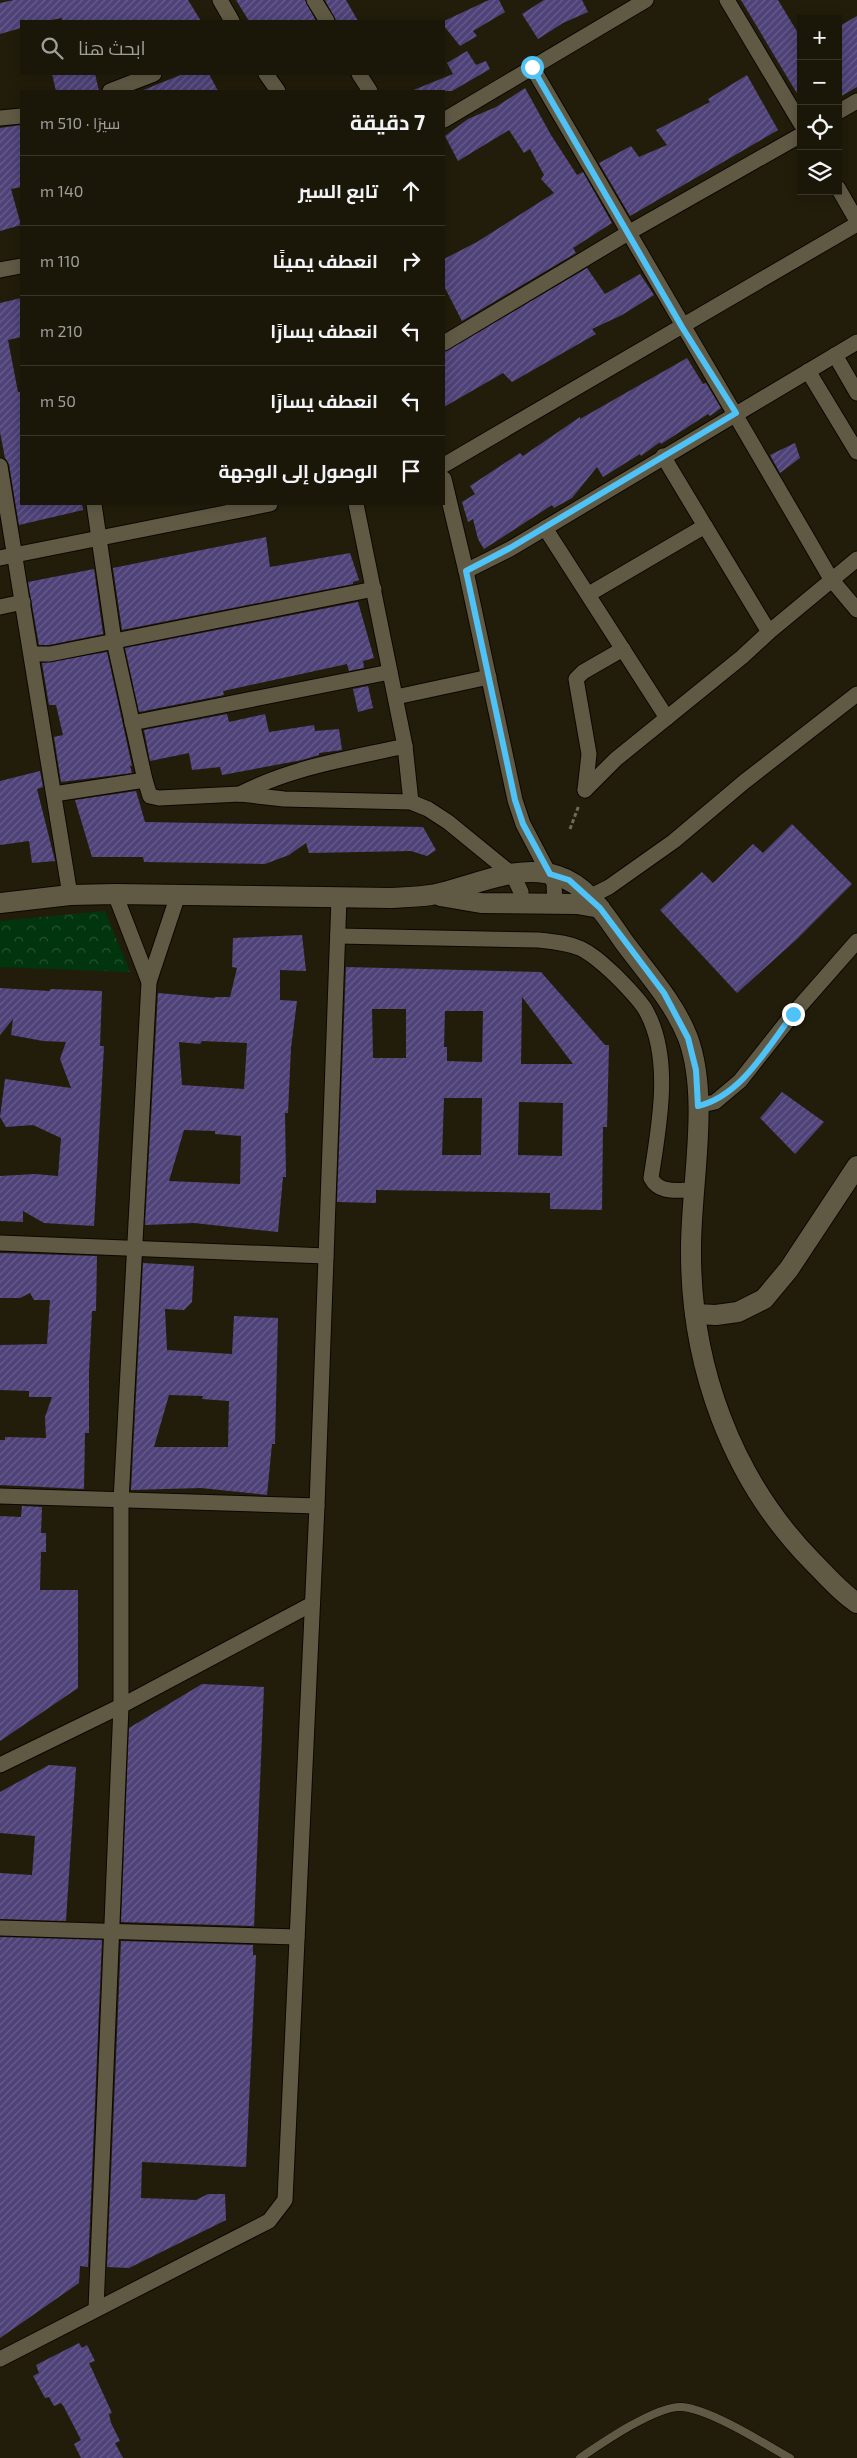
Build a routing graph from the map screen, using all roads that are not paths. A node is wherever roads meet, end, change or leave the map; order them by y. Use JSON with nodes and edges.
{"nodes":[{"id":1,"x":220,"y":0,"type":"edge"},
{"id":2,"x":314,"y":0,"type":"edge"},
{"id":3,"x":646,"y":0,"type":"edge"},
{"id":4,"x":728,"y":0,"type":"edge"},
{"id":5,"x":231,"y":20,"type":"edge"},
{"id":6,"x":326,"y":20,"type":"edge"},
{"id":7,"x":532,"y":67,"type":"junction"},
{"id":8,"x":151,"y":75,"type":"edge"},
{"id":9,"x":267,"y":75,"type":"edge"},
{"id":10,"x":360,"y":75,"type":"edge"},
{"id":11,"x":113,"y":90,"type":"edge"},
{"id":12,"x":277,"y":90,"type":"edge"},
{"id":13,"x":369,"y":90,"type":"edge"},
{"id":14,"x":857,"y":101,"type":"edge"},
{"id":15,"x":842,"y":110,"type":"edge"},
{"id":16,"x":20,"y":116,"type":"edge"},
{"id":17,"x":797,"y":117,"type":"edge"},
{"id":18,"x":0,"y":118,"type":"edge"},
{"id":19,"x":445,"y":119,"type":"edge"},
{"id":20,"x":797,"y":136,"type":"edge"},
{"id":21,"x":842,"y":195,"type":"edge"},
{"id":22,"x":857,"y":222,"type":"edge"},
{"id":23,"x":628,"y":233,"type":"junction"},
{"id":24,"x":20,"y":266,"type":"edge"},
{"id":25,"x":0,"y":270,"type":"edge"},
{"id":26,"x":682,"y":327,"type":"junction"},
{"id":27,"x":445,"y":342,"type":"edge"},
{"id":28,"x":857,"y":342,"type":"edge"},
{"id":29,"x":834,"y":355,"type":"junction"},
{"id":30,"x":808,"y":372,"type":"junction"},
{"id":31,"x":857,"y":393,"type":"edge"},
{"id":32,"x":736,"y":413,"type":"junction"},
{"id":33,"x":857,"y":452,"type":"edge"},
{"id":34,"x":663,"y":456,"type":"junction"},
{"id":35,"x":445,"y":464,"type":"edge"},
{"id":36,"x":0,"y":466,"type":"edge"},
{"id":37,"x":445,"y":483,"type":"edge"},
{"id":38,"x":94,"y":505,"type":"edge"},
{"id":39,"x":265,"y":505,"type":"edge"},
{"id":40,"x":356,"y":505,"type":"edge"},
{"id":41,"x":705,"y":526,"type":"junction"},
{"id":42,"x":545,"y":528,"type":"junction"},
{"id":43,"x":97,"y":538,"type":"junction"},
{"id":44,"x":16,"y":554,"type":"junction"},
{"id":45,"x":0,"y":558,"type":"edge"},
{"id":46,"x":857,"y":559,"type":"edge"},
{"id":47,"x":466,"y":571,"type":"junction"},
{"id":48,"x":831,"y":579,"type":"junction"},
{"id":49,"x":374,"y":589,"type":"junction"},
{"id":50,"x":589,"y":594,"type":"junction"},
{"id":51,"x":23,"y":602,"type":"junction"},
{"id":52,"x":0,"y":607,"type":"edge"},
{"id":53,"x":857,"y":610,"type":"edge"},
{"id":54,"x":768,"y":632,"type":"junction"},
{"id":55,"x":114,"y":641,"type":"junction"},
{"id":56,"x":622,"y":649,"type":"junction"},
{"id":57,"x":32,"y":654,"type":"junction"},
{"id":58,"x":390,"y":672,"type":"junction"},
{"id":59,"x":489,"y":677,"type":"junction"},
{"id":60,"x":857,"y":694,"type":"edge"},
{"id":61,"x":396,"y":697,"type":"junction"},
{"id":62,"x":667,"y":718,"type":"junction"},
{"id":63,"x":132,"y":723,"type":"junction"},
{"id":64,"x":405,"y":746,"type":"junction"},
{"id":65,"x":145,"y":780,"type":"junction"},
{"id":66,"x":54,"y":794,"type":"junction"},
{"id":67,"x":240,"y":794,"type":"junction"},
{"id":68,"x":411,"y":802,"type":"junction"},
{"id":69,"x":550,"y":874,"type":"junction"},
{"id":70,"x":513,"y":875,"type":"junction"},
{"id":71,"x":115,"y":894,"type":"junction"},
{"id":72,"x":70,"y":895,"type":"junction"},
{"id":73,"x":178,"y":895,"type":"junction"},
{"id":74,"x":430,"y":895,"type":"junction"},
{"id":75,"x":340,"y":898,"type":"junction"},
{"id":76,"x":0,"y":903,"type":"edge"},
{"id":77,"x":588,"y":903,"type":"junction"},
{"id":78,"x":519,"y":904,"type":"junction"},
{"id":79,"x":555,"y":904,"type":"junction"},
{"id":80,"x":338,"y":936,"type":"junction"},
{"id":81,"x":857,"y":941,"type":"edge"},
{"id":82,"x":149,"y":982,"type":"junction"},
{"id":83,"x":698,"y":1106,"type":"junction"},
{"id":84,"x":857,"y":1166,"type":"edge"},
{"id":85,"x":694,"y":1190,"type":"junction"},
{"id":86,"x":0,"y":1243,"type":"edge"},
{"id":87,"x":134,"y":1248,"type":"junction"},
{"id":88,"x":326,"y":1256,"type":"junction"},
{"id":89,"x":695,"y":1314,"type":"junction"},
{"id":90,"x":0,"y":1496,"type":"edge"},
{"id":91,"x":121,"y":1501,"type":"junction"},
{"id":92,"x":317,"y":1506,"type":"junction"},
{"id":93,"x":857,"y":1603,"type":"edge"},
{"id":94,"x":312,"y":1604,"type":"junction"},
{"id":95,"x":121,"y":1706,"type":"junction"},
{"id":96,"x":0,"y":1765,"type":"edge"},
{"id":97,"x":0,"y":1928,"type":"edge"},
{"id":98,"x":111,"y":1932,"type":"junction"},
{"id":99,"x":297,"y":1937,"type":"junction"},
{"id":100,"x":96,"y":2309,"type":"junction"},
{"id":101,"x":0,"y":2359,"type":"edge"},
{"id":102,"x":580,"y":2458,"type":"edge"},
{"id":103,"x":790,"y":2458,"type":"edge"}],
"edges":[{"from":1,"to":5,"type":"street"},
{"from":2,"to":6,"type":"street"},
{"from":3,"to":7,"type":"street"},
{"from":4,"to":17,"type":"street"},
{"from":7,"to":19,"type":"street"},
{"from":7,"to":23,"type":"street"},
{"from":8,"to":11,"type":"street"},
{"from":9,"to":12,"type":"street"},
{"from":10,"to":13,"type":"street"},
{"from":14,"to":15,"type":"street"},
{"from":16,"to":18,"type":"street"},
{"from":20,"to":23,"type":"street"},
{"from":21,"to":22,"type":"street"},
{"from":22,"to":26,"type":"street"},
{"from":23,"to":26,"type":"street"},
{"from":23,"to":27,"type":"street"},
{"from":24,"to":25,"type":"street"},
{"from":26,"to":32,"type":"street"},
{"from":26,"to":35,"type":"street"},
{"from":28,"to":29,"type":"street"},
{"from":29,"to":30,"type":"street"},
{"from":29,"to":31,"type":"street"},
{"from":30,"to":32,"type":"street"},
{"from":30,"to":33,"type":"street"},
{"from":32,"to":34,"type":"street"},
{"from":32,"to":48,"type":"street"},
{"from":34,"to":41,"type":"street"},
{"from":34,"to":42,"type":"street"},
{"from":36,"to":44,"type":"street"},
{"from":37,"to":47,"type":"street"},
{"from":38,"to":43,"type":"street"},
{"from":39,"to":43,"type":"street"},
{"from":40,"to":49,"type":"street"},
{"from":41,"to":50,"type":"street"},
{"from":41,"to":54,"type":"street"},
{"from":42,"to":47,"type":"street"},
{"from":42,"to":50,"type":"street"},
{"from":43,"to":44,"type":"street"},
{"from":43,"to":55,"type":"street"},
{"from":44,"to":45,"type":"street"},
{"from":44,"to":51,"type":"street"},
{"from":46,"to":48,"type":"street"},
{"from":47,"to":59,"type":"street"},
{"from":48,"to":53,"type":"street"},
{"from":48,"to":54,"type":"street"},
{"from":49,"to":55,"type":"street"},
{"from":49,"to":58,"type":"street"},
{"from":50,"to":56,"type":"street"},
{"from":51,"to":52,"type":"street"},
{"from":51,"to":57,"type":"street"},
{"from":54,"to":62,"type":"street"},
{"from":55,"to":57,"type":"street"},
{"from":55,"to":63,"type":"street"},
{"from":56,"to":62,"type":"street"},
{"from":56,"to":62,"type":"street"},
{"from":57,"to":66,"type":"street"},
{"from":58,"to":61,"type":"street"},
{"from":58,"to":63,"type":"street"},
{"from":59,"to":61,"type":"street"},
{"from":59,"to":69,"type":"street"},
{"from":60,"to":77,"type":"street"},
{"from":61,"to":64,"type":"street"},
{"from":63,"to":65,"type":"street"},
{"from":64,"to":67,"type":"street"},
{"from":64,"to":68,"type":"street"},
{"from":65,"to":66,"type":"street"},
{"from":65,"to":67,"type":"street"},
{"from":66,"to":72,"type":"street"},
{"from":67,"to":68,"type":"street"},
{"from":68,"to":70,"type":"street"},
{"from":69,"to":70,"type":"street"},
{"from":69,"to":77,"type":"street"},
{"from":69,"to":79,"type":"street"},
{"from":70,"to":74,"type":"street"},
{"from":70,"to":78,"type":"street"},
{"from":71,"to":72,"type":"street"},
{"from":71,"to":73,"type":"street"},
{"from":71,"to":82,"type":"street"},
{"from":72,"to":76,"type":"street"},
{"from":73,"to":75,"type":"street"},
{"from":73,"to":82,"type":"street"},
{"from":74,"to":75,"type":"street"},
{"from":74,"to":78,"type":"street"},
{"from":75,"to":80,"type":"street"},
{"from":77,"to":79,"type":"street"},
{"from":77,"to":83,"type":"street"},
{"from":78,"to":79,"type":"street"},
{"from":80,"to":85,"type":"street"},
{"from":80,"to":88,"type":"street"},
{"from":81,"to":83,"type":"street"},
{"from":82,"to":87,"type":"street"},
{"from":83,"to":85,"type":"street"},
{"from":84,"to":89,"type":"street"},
{"from":85,"to":89,"type":"street"},
{"from":86,"to":87,"type":"street"},
{"from":87,"to":88,"type":"street"},
{"from":87,"to":91,"type":"street"},
{"from":88,"to":92,"type":"street"},
{"from":89,"to":93,"type":"street"},
{"from":90,"to":91,"type":"street"},
{"from":91,"to":92,"type":"street"},
{"from":91,"to":95,"type":"street"},
{"from":92,"to":94,"type":"street"},
{"from":94,"to":95,"type":"street"},
{"from":94,"to":99,"type":"street"},
{"from":95,"to":96,"type":"street"},
{"from":95,"to":98,"type":"street"},
{"from":97,"to":98,"type":"street"},
{"from":98,"to":99,"type":"street"},
{"from":98,"to":100,"type":"street"},
{"from":99,"to":100,"type":"street"},
{"from":100,"to":101,"type":"street"},
{"from":102,"to":103,"type":"lane"}]}
